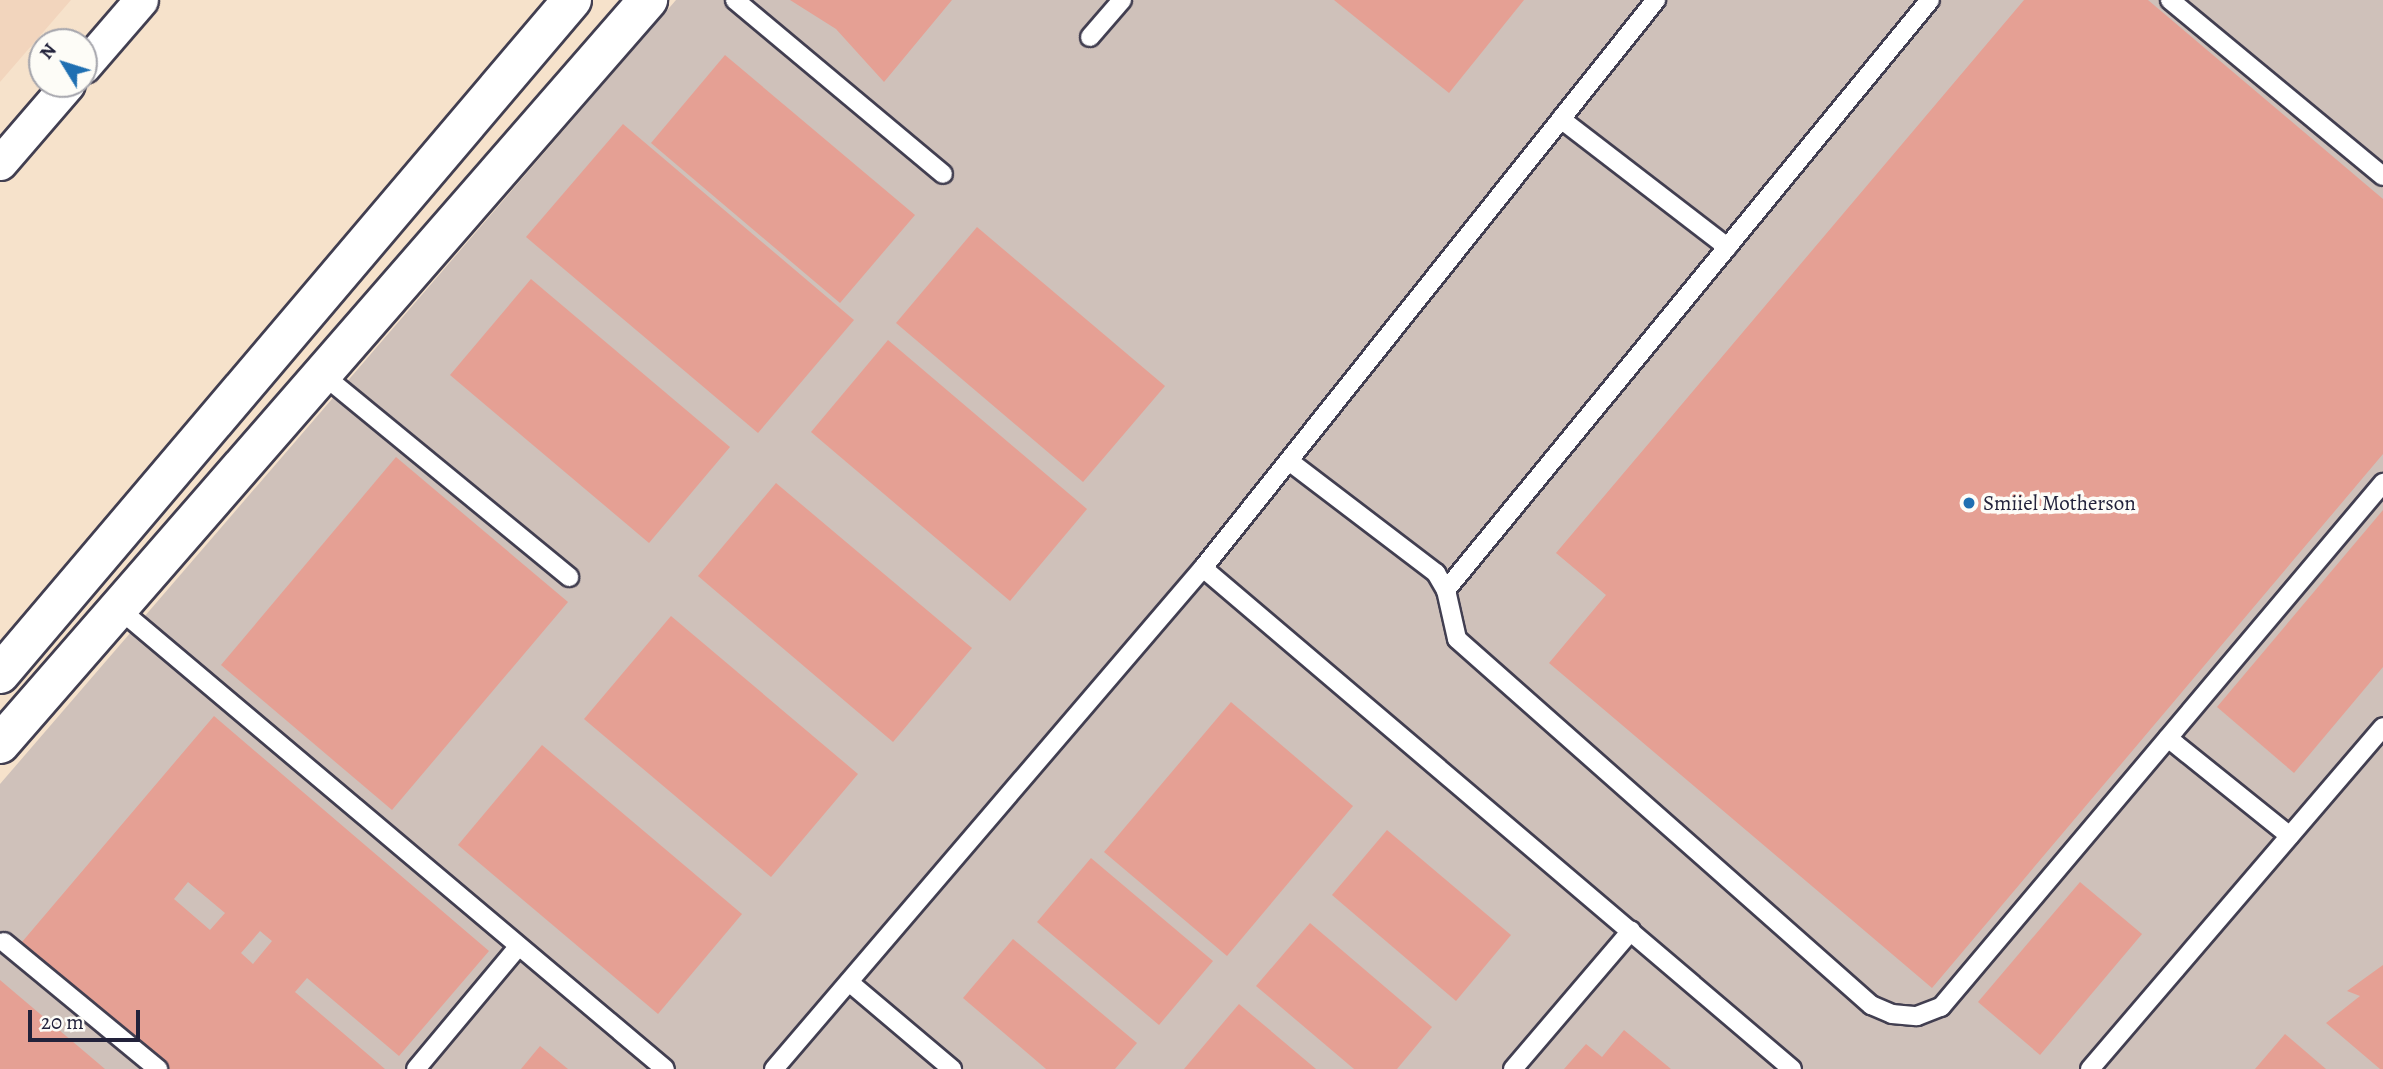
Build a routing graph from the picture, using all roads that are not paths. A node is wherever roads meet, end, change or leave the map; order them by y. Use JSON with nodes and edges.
{"nodes":[{"id":1,"x":141,"y":0,"type":"edge"},
{"id":2,"x":572,"y":0,"type":"edge"},
{"id":3,"x":648,"y":0,"type":"edge"},
{"id":4,"x":735,"y":0,"type":"edge"},
{"id":5,"x":1122,"y":0,"type":"edge"},
{"id":6,"x":1656,"y":0,"type":"edge"},
{"id":7,"x":1930,"y":0,"type":"edge"},
{"id":8,"x":2170,"y":0,"type":"edge"},
{"id":9,"x":1090,"y":37,"type":"dead end"},
{"id":10,"x":98,"y":50,"type":"edge"},
{"id":11,"x":56,"y":98,"type":"edge"},
{"id":12,"x":1561,"y":119,"type":"junction"},
{"id":13,"x":0,"y":163,"type":"edge"},
{"id":14,"x":943,"y":174,"type":"dead end"},
{"id":15,"x":2383,"y":176,"type":"edge"},
{"id":16,"x":1727,"y":247,"type":"junction"},
{"id":17,"x":322,"y":374,"type":"junction"},
{"id":18,"x":1289,"y":461,"type":"junction"},
{"id":19,"x":2383,"y":483,"type":"edge"},
{"id":20,"x":1203,"y":568,"type":"junction"},
{"id":21,"x":569,"y":577,"type":"dead end"},
{"id":22,"x":1446,"y":590,"type":"junction"},
{"id":23,"x":118,"y":608,"type":"junction"},
{"id":24,"x":0,"y":674,"type":"edge"},
{"id":25,"x":2383,"y":727,"type":"edge"},
{"id":26,"x":2168,"y":738,"type":"junction"},
{"id":27,"x":0,"y":744,"type":"edge"},
{"id":28,"x":2290,"y":836,"type":"junction"},
{"id":29,"x":1630,"y":931,"type":"junction"},
{"id":30,"x":4,"y":942,"type":"dead end"},
{"id":31,"x":519,"y":946,"type":"junction"},
{"id":32,"x":849,"y":982,"type":"junction"},
{"id":33,"x":158,"y":1069,"type":"edge"},
{"id":34,"x":416,"y":1069,"type":"edge"},
{"id":35,"x":665,"y":1069,"type":"edge"},
{"id":36,"x":774,"y":1069,"type":"edge"},
{"id":37,"x":952,"y":1069,"type":"edge"},
{"id":38,"x":1513,"y":1069,"type":"edge"},
{"id":39,"x":1792,"y":1069,"type":"edge"},
{"id":40,"x":2090,"y":1069,"type":"edge"}],
"edges":[{"from":1,"to":10,"type":"street"},
{"from":2,"to":24,"type":"street"},
{"from":3,"to":17,"type":"street"},
{"from":4,"to":14,"type":"lane"},
{"from":5,"to":9,"type":"lane"},
{"from":6,"to":12,"type":"lane"},
{"from":7,"to":16,"type":"lane"},
{"from":8,"to":15,"type":"lane"},
{"from":11,"to":13,"type":"street"},
{"from":12,"to":16,"type":"lane"},
{"from":12,"to":18,"type":"lane"},
{"from":16,"to":22,"type":"lane"},
{"from":17,"to":21,"type":"lane"},
{"from":17,"to":23,"type":"street"},
{"from":18,"to":20,"type":"lane"},
{"from":18,"to":22,"type":"lane"},
{"from":19,"to":26,"type":"lane"},
{"from":20,"to":29,"type":"lane"},
{"from":20,"to":32,"type":"lane"},
{"from":22,"to":26,"type":"lane"},
{"from":23,"to":27,"type":"street"},
{"from":23,"to":31,"type":"lane"},
{"from":25,"to":28,"type":"lane"},
{"from":26,"to":28,"type":"lane"},
{"from":28,"to":40,"type":"lane"},
{"from":29,"to":38,"type":"lane"},
{"from":29,"to":39,"type":"lane"},
{"from":30,"to":33,"type":"lane"},
{"from":31,"to":34,"type":"lane"},
{"from":31,"to":35,"type":"lane"},
{"from":32,"to":36,"type":"lane"},
{"from":32,"to":37,"type":"lane"}]}
